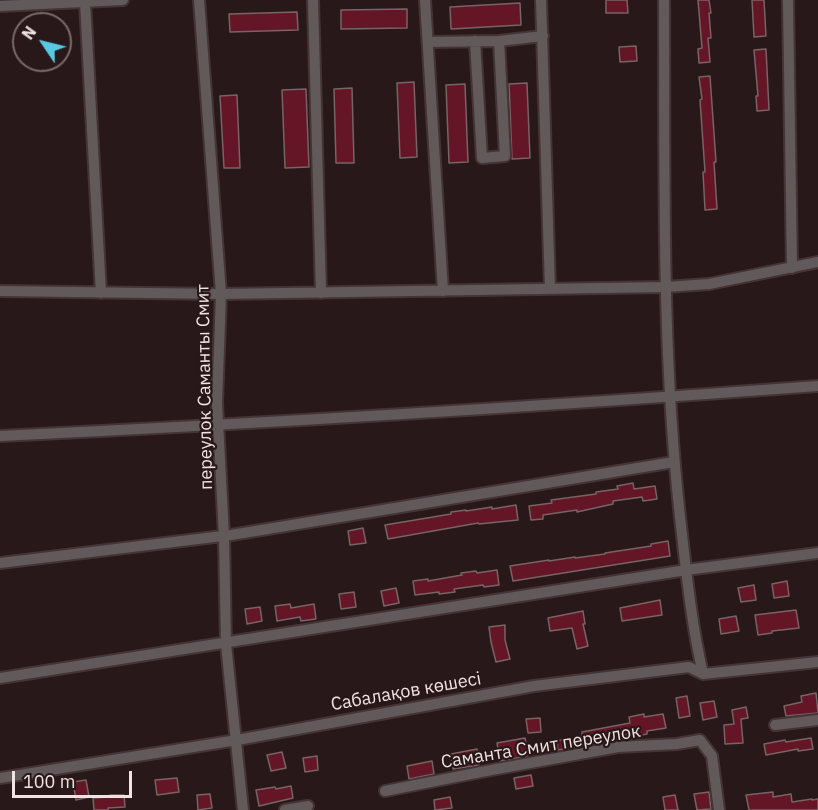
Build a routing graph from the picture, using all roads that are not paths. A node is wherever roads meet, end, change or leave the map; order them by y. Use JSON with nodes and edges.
{"nodes":[{"id":1,"x":123,"y":0,"type":"edge"},
{"id":2,"x":199,"y":0,"type":"edge"},
{"id":3,"x":313,"y":0,"type":"edge"},
{"id":4,"x":425,"y":0,"type":"edge"},
{"id":5,"x":542,"y":0,"type":"edge"},
{"id":6,"x":664,"y":0,"type":"edge"},
{"id":7,"x":788,"y":0,"type":"edge"},
{"id":8,"x":78,"y":1,"type":"edge"},
{"id":9,"x":0,"y":6,"type":"edge"},
{"id":10,"x":543,"y":36,"type":"junction"},
{"id":11,"x":475,"y":41,"type":"junction"},
{"id":12,"x":499,"y":41,"type":"junction"},
{"id":13,"x":428,"y":42,"type":"junction"},
{"id":14,"x":818,"y":262,"type":"edge"},
{"id":15,"x":792,"y":268,"type":"junction"},
{"id":16,"x":666,"y":287,"type":"junction"},
{"id":17,"x":550,"y":289,"type":"junction"},
{"id":18,"x":0,"y":291,"type":"edge"},
{"id":19,"x":442,"y":291,"type":"junction"},
{"id":20,"x":101,"y":293,"type":"junction"},
{"id":21,"x":321,"y":293,"type":"junction"},
{"id":22,"x":221,"y":294,"type":"junction"},
{"id":23,"x":818,"y":386,"type":"edge"},
{"id":24,"x":669,"y":397,"type":"junction"},
{"id":25,"x":218,"y":426,"type":"junction"},
{"id":26,"x":0,"y":436,"type":"edge"},
{"id":27,"x":674,"y":462,"type":"junction"},
{"id":28,"x":224,"y":536,"type":"junction"},
{"id":29,"x":818,"y":553,"type":"edge"},
{"id":30,"x":0,"y":563,"type":"edge"},
{"id":31,"x":686,"y":570,"type":"junction"},
{"id":32,"x":226,"y":644,"type":"junction"},
{"id":33,"x":818,"y":662,"type":"edge"},
{"id":34,"x":703,"y":674,"type":"junction"},
{"id":35,"x":0,"y":678,"type":"edge"},
{"id":36,"x":818,"y":720,"type":"edge"},
{"id":37,"x":775,"y":724,"type":"dead end"},
{"id":38,"x":237,"y":740,"type":"junction"},
{"id":39,"x":0,"y":778,"type":"edge"},
{"id":40,"x":385,"y":791,"type":"dead end"},
{"id":41,"x":308,"y":806,"type":"dead end"},
{"id":42,"x":243,"y":810,"type":"edge"},
{"id":43,"x":285,"y":810,"type":"edge"},
{"id":44,"x":719,"y":810,"type":"edge"}],
"edges":[{"from":1,"to":8,"type":"street"},
{"from":2,"to":22,"type":"street","name":"переулок Саманты Смит"},
{"from":3,"to":21,"type":"street"},
{"from":4,"to":13,"type":"street"},
{"from":5,"to":10,"type":"street"},
{"from":6,"to":16,"type":"street"},
{"from":7,"to":15,"type":"street"},
{"from":8,"to":9,"type":"street"},
{"from":8,"to":20,"type":"street"},
{"from":10,"to":12,"type":"street"},
{"from":10,"to":17,"type":"street"},
{"from":11,"to":12,"type":"street"},
{"from":11,"to":12,"type":"street"},
{"from":11,"to":13,"type":"street"},
{"from":13,"to":19,"type":"street"},
{"from":14,"to":15,"type":"street"},
{"from":15,"to":16,"type":"street"},
{"from":16,"to":17,"type":"street"},
{"from":16,"to":24,"type":"street"},
{"from":17,"to":19,"type":"street"},
{"from":18,"to":20,"type":"street"},
{"from":19,"to":21,"type":"street"},
{"from":20,"to":22,"type":"street"},
{"from":21,"to":22,"type":"street"},
{"from":22,"to":25,"type":"street","name":"переулок Саманты Смит"},
{"from":23,"to":24,"type":"street"},
{"from":24,"to":25,"type":"street"},
{"from":24,"to":27,"type":"street"},
{"from":25,"to":26,"type":"street"},
{"from":25,"to":28,"type":"street","name":"переулок Саманты Смит"},
{"from":27,"to":28,"type":"street"},
{"from":27,"to":31,"type":"street"},
{"from":28,"to":30,"type":"street"},
{"from":28,"to":32,"type":"street","name":"переулок Саманты Смит"},
{"from":29,"to":31,"type":"street"},
{"from":31,"to":32,"type":"street"},
{"from":31,"to":34,"type":"street"},
{"from":32,"to":35,"type":"street"},
{"from":32,"to":38,"type":"street","name":"переулок Саманты Смит"},
{"from":33,"to":34,"type":"street","name":"Сабалақов көшесі"},
{"from":34,"to":38,"type":"street","name":"Сабалақов көшесі"},
{"from":36,"to":37,"type":"street"},
{"from":38,"to":39,"type":"street","name":"Сабалақов көшесі"},
{"from":38,"to":42,"type":"street","name":"переулок Саманты Смит"},
{"from":40,"to":44,"type":"street","name":"Саманта Смит переулок"},
{"from":41,"to":43,"type":"street"}]}
